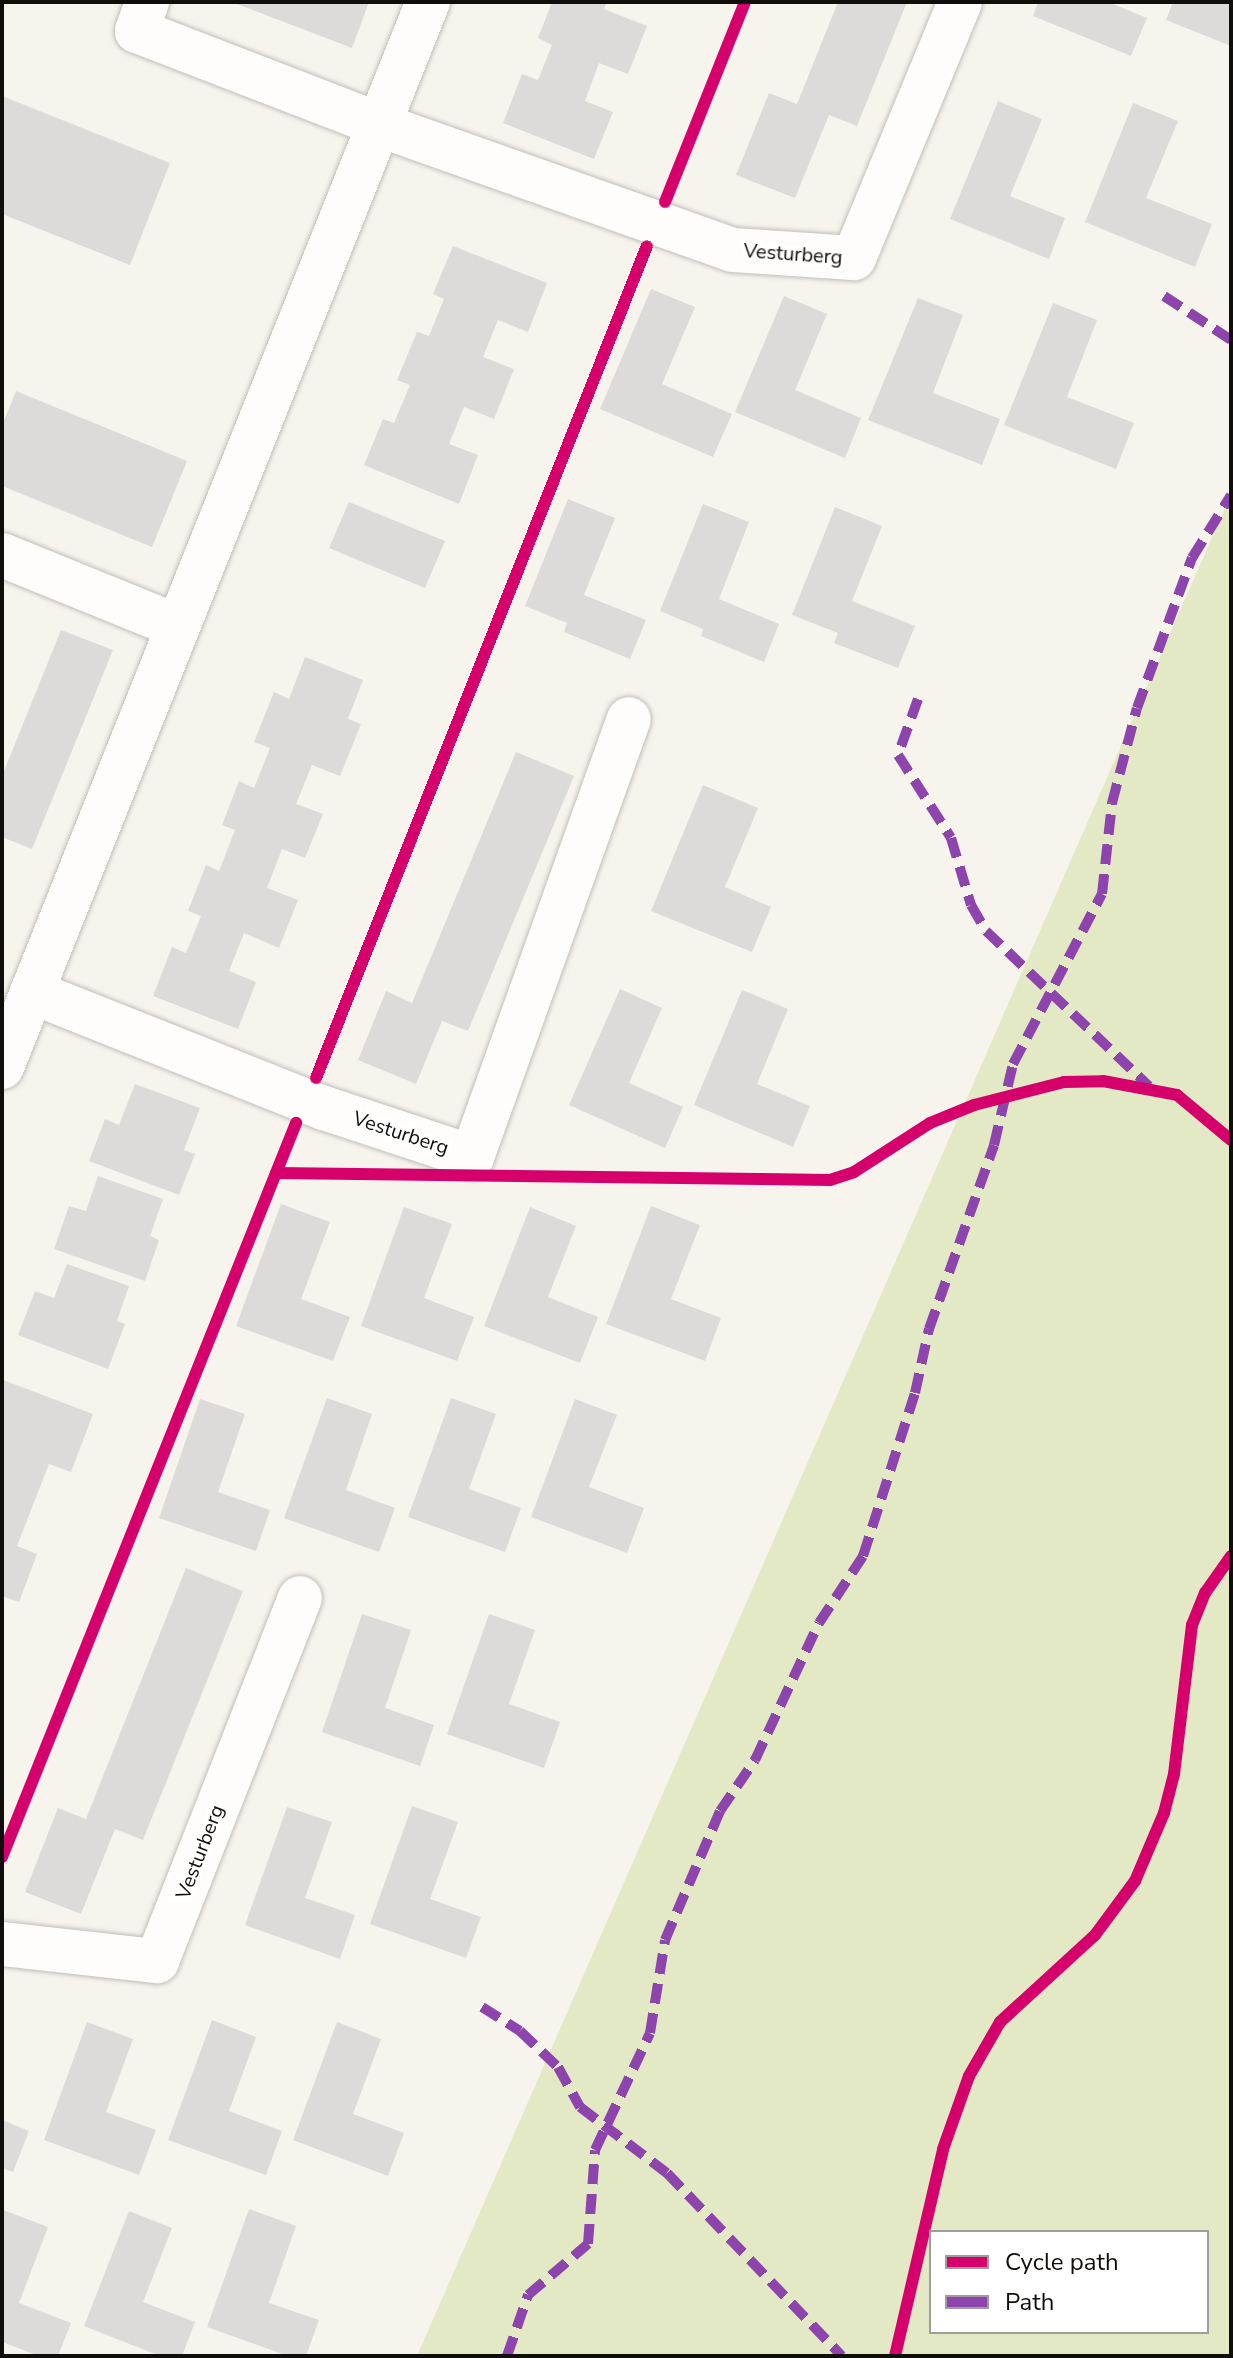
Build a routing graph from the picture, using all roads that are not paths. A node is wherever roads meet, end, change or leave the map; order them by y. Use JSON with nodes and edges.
{"nodes":[{"id":1,"x":147,"y":2,"type":"edge"},
{"id":2,"x":428,"y":2,"type":"edge"},
{"id":3,"x":960,"y":2,"type":"edge"},
{"id":4,"x":380,"y":125,"type":"junction"},
{"id":5,"x":2,"y":555,"type":"edge"},
{"id":6,"x":177,"y":626,"type":"junction"},
{"id":7,"x":629,"y":719,"type":"dead end"},
{"id":8,"x":32,"y":992,"type":"junction"},
{"id":9,"x":2,"y":1067,"type":"edge"},
{"id":10,"x":300,"y":1598,"type":"dead end"},
{"id":11,"x":2,"y":1944,"type":"edge"}],
"edges":[{"from":1,"to":4,"type":"street","name":"Vesturberg"},
{"from":2,"to":4,"type":"street"},
{"from":3,"to":4,"type":"street","name":"Vesturberg"},
{"from":4,"to":6,"type":"street"},
{"from":5,"to":6,"type":"street"},
{"from":6,"to":8,"type":"street"},
{"from":7,"to":8,"type":"street","name":"Vesturberg"},
{"from":8,"to":9,"type":"street"},
{"from":10,"to":11,"type":"street","name":"Vesturberg"}]}
